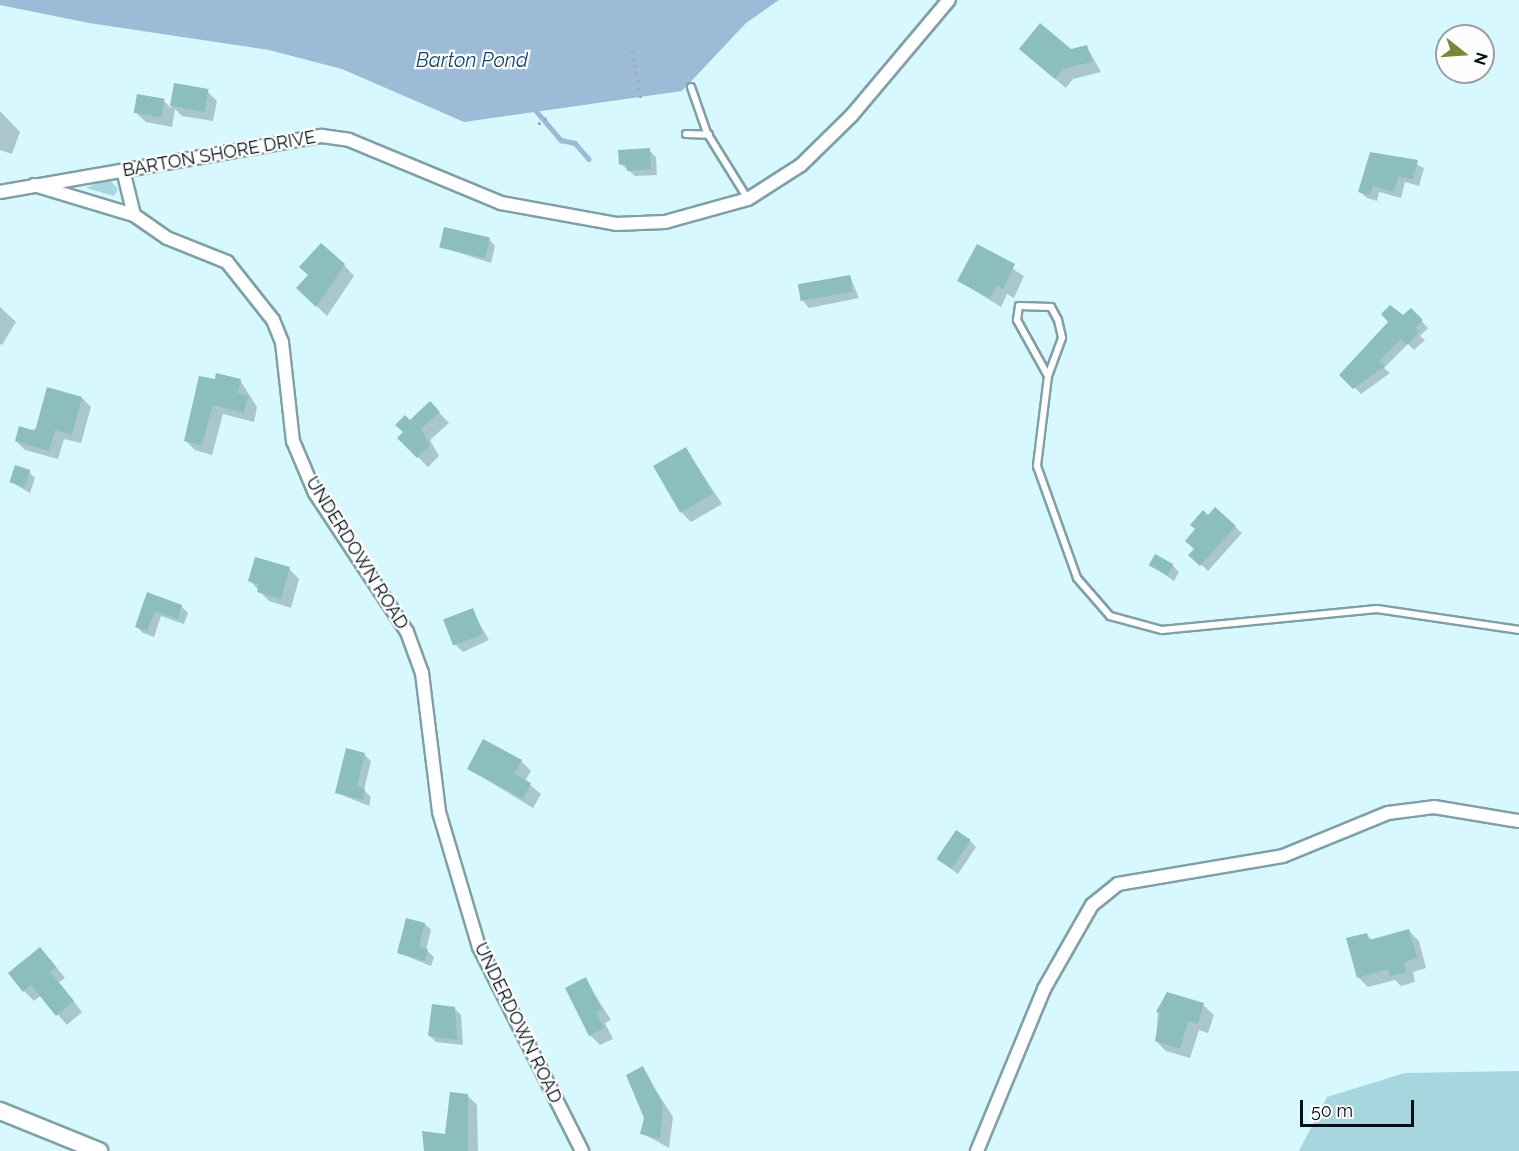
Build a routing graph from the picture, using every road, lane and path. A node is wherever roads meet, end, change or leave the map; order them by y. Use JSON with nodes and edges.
{"nodes":[{"id":1,"x":949,"y":0,"type":"edge"},
{"id":2,"x":633,"y":50,"type":"dead end"},
{"id":3,"x":691,"y":87,"type":"dead end"},
{"id":4,"x":641,"y":99,"type":"dead end"},
{"id":5,"x":547,"y":118,"type":"dead end"},
{"id":6,"x":538,"y":124,"type":"dead end"},
{"id":7,"x":686,"y":134,"type":"dead end"},
{"id":8,"x":709,"y":135,"type":"junction"},
{"id":9,"x":123,"y":170,"type":"junction"},
{"id":10,"x":34,"y":185,"type":"junction"},
{"id":11,"x":0,"y":192,"type":"edge"},
{"id":12,"x":748,"y":199,"type":"junction"},
{"id":13,"x":134,"y":215,"type":"junction"},
{"id":14,"x":1048,"y":376,"type":"junction"},
{"id":15,"x":1519,"y":630,"type":"edge"},
{"id":16,"x":1519,"y":821,"type":"edge"},
{"id":17,"x":0,"y":1111,"type":"edge"},
{"id":18,"x":99,"y":1151,"type":"edge"},
{"id":19,"x":582,"y":1151,"type":"edge"},
{"id":20,"x":978,"y":1151,"type":"edge"}],
"edges":[{"from":1,"to":12,"type":"street","name":"BARTON SHORE DRIVE"},
{"from":2,"to":4,"type":"path"},
{"from":3,"to":8,"type":"lane"},
{"from":5,"to":6,"type":"path"},
{"from":7,"to":8,"type":"lane"},
{"from":8,"to":12,"type":"lane"},
{"from":9,"to":10,"type":"street","name":"BARTON SHORE DRIVE"},
{"from":9,"to":12,"type":"street","name":"BARTON SHORE DRIVE"},
{"from":9,"to":13,"type":"street"},
{"from":10,"to":11,"type":"street","name":"BARTON SHORE DRIVE"},
{"from":10,"to":13,"type":"street","name":"UNDERDOWN ROAD"},
{"from":13,"to":19,"type":"street","name":"UNDERDOWN ROAD"},
{"from":14,"to":14,"type":"lane"},
{"from":14,"to":15,"type":"lane"},
{"from":16,"to":20,"type":"street"},
{"from":17,"to":18,"type":"street"}]}
